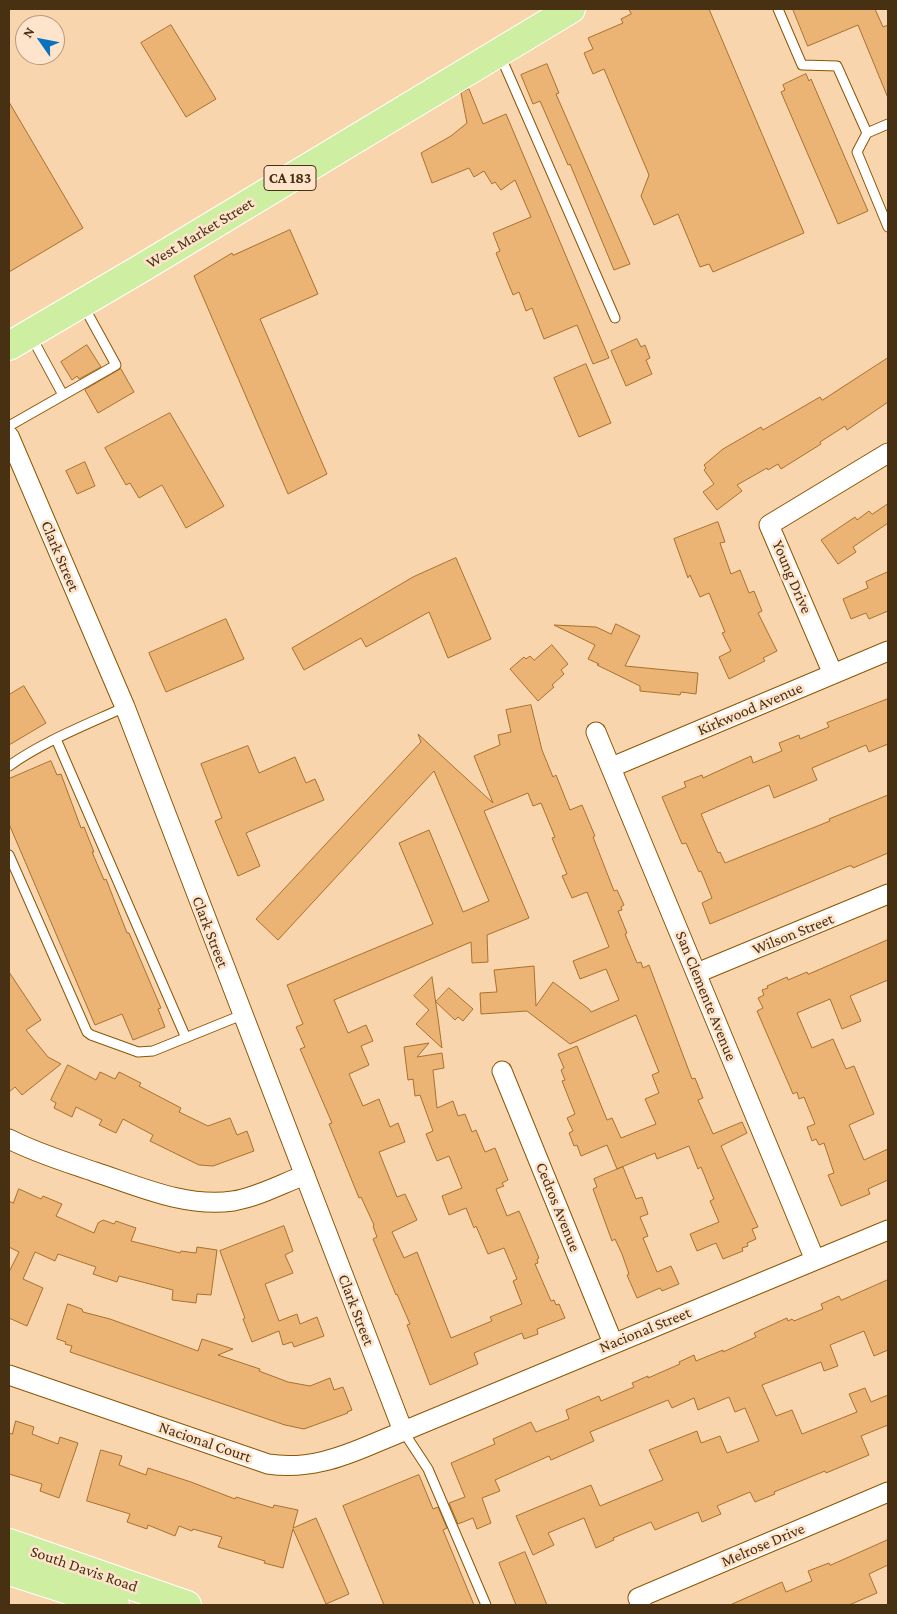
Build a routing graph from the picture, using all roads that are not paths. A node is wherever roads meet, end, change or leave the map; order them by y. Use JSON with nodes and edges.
{"nodes":[{"id":1,"x":571,"y":9,"type":"edge"},
{"id":2,"x":778,"y":9,"type":"edge"},
{"id":3,"x":498,"y":52,"type":"junction"},
{"id":4,"x":888,"y":124,"type":"edge"},
{"id":5,"x":867,"y":133,"type":"junction"},
{"id":6,"x":888,"y":227,"type":"edge"},
{"id":7,"x":82,"y":303,"type":"junction"},
{"id":8,"x":615,"y":318,"type":"dead end"},
{"id":9,"x":19,"y":340,"type":"edge"},
{"id":10,"x":63,"y":395,"type":"junction"},
{"id":11,"x":9,"y":426,"type":"edge"},
{"id":12,"x":9,"y":436,"type":"edge"},
{"id":13,"x":888,"y":454,"type":"edge"},
{"id":14,"x":888,"y":651,"type":"edge"},
{"id":15,"x":833,"y":674,"type":"junction"},
{"id":16,"x":125,"y":707,"type":"junction"},
{"id":17,"x":596,"y":732,"type":"dead end"},
{"id":18,"x":56,"y":739,"type":"junction"},
{"id":19,"x":9,"y":766,"type":"edge"},
{"id":20,"x":612,"y":767,"type":"junction"},
{"id":21,"x":9,"y":855,"type":"edge"},
{"id":22,"x":888,"y":894,"type":"edge"},
{"id":23,"x":697,"y":973,"type":"junction"},
{"id":24,"x":242,"y":1014,"type":"junction"},
{"id":25,"x":186,"y":1038,"type":"junction"},
{"id":26,"x":502,"y":1071,"type":"dead end"},
{"id":27,"x":9,"y":1139,"type":"edge"},
{"id":28,"x":305,"y":1175,"type":"junction"},
{"id":29,"x":888,"y":1230,"type":"edge"},
{"id":30,"x":816,"y":1260,"type":"junction"},
{"id":31,"x":613,"y":1343,"type":"junction"},
{"id":32,"x":9,"y":1375,"type":"edge"},
{"id":33,"x":403,"y":1431,"type":"junction"},
{"id":34,"x":888,"y":1492,"type":"edge"},
{"id":35,"x":9,"y":1542,"type":"edge"},
{"id":36,"x":9,"y":1571,"type":"edge"},
{"id":37,"x":640,"y":1602,"type":"edge"},
{"id":38,"x":115,"y":1605,"type":"edge"},
{"id":39,"x":186,"y":1605,"type":"edge"},
{"id":40,"x":486,"y":1605,"type":"edge"}],
"edges":[{"from":1,"to":3,"type":"main road","name":"West Market Street","number":"CA 183"},
{"from":2,"to":5,"type":"lane"},
{"from":3,"to":7,"type":"main road","name":"West Market Street","number":"CA 183"},
{"from":3,"to":8,"type":"lane"},
{"from":4,"to":5,"type":"lane"},
{"from":5,"to":6,"type":"lane"},
{"from":7,"to":9,"type":"main road","name":"West Market Street","number":"CA 183"},
{"from":7,"to":10,"type":"lane"},
{"from":9,"to":10,"type":"lane"},
{"from":10,"to":11,"type":"lane"},
{"from":12,"to":16,"type":"street","name":"Clark Street"},
{"from":13,"to":15,"type":"street","name":"Young Drive"},
{"from":14,"to":15,"type":"street","name":"Kirkwood Avenue"},
{"from":15,"to":20,"type":"street","name":"Kirkwood Avenue"},
{"from":16,"to":18,"type":"lane"},
{"from":16,"to":24,"type":"street","name":"Clark Street"},
{"from":17,"to":20,"type":"street","name":"San Clemente Avenue"},
{"from":18,"to":19,"type":"lane"},
{"from":18,"to":25,"type":"lane"},
{"from":20,"to":23,"type":"street","name":"San Clemente Avenue"},
{"from":21,"to":25,"type":"lane"},
{"from":22,"to":23,"type":"street","name":"Wilson Street"},
{"from":23,"to":30,"type":"street","name":"San Clemente Avenue"},
{"from":24,"to":25,"type":"lane"},
{"from":24,"to":28,"type":"street","name":"Clark Street"},
{"from":26,"to":31,"type":"street","name":"Cedros Avenue"},
{"from":27,"to":28,"type":"street"},
{"from":28,"to":33,"type":"street","name":"Clark Street"},
{"from":29,"to":30,"type":"street","name":"Nacional Street"},
{"from":30,"to":31,"type":"street","name":"Nacional Street"},
{"from":31,"to":33,"type":"street","name":"Nacional Street"},
{"from":32,"to":33,"type":"street","name":"Nacional Court"},
{"from":33,"to":40,"type":"lane"},
{"from":34,"to":37,"type":"street","name":"Melrose Drive"},
{"from":35,"to":39,"type":"main road","name":"South Davis Road"},
{"from":36,"to":38,"type":"main road","name":"South Davis Road"}]}
